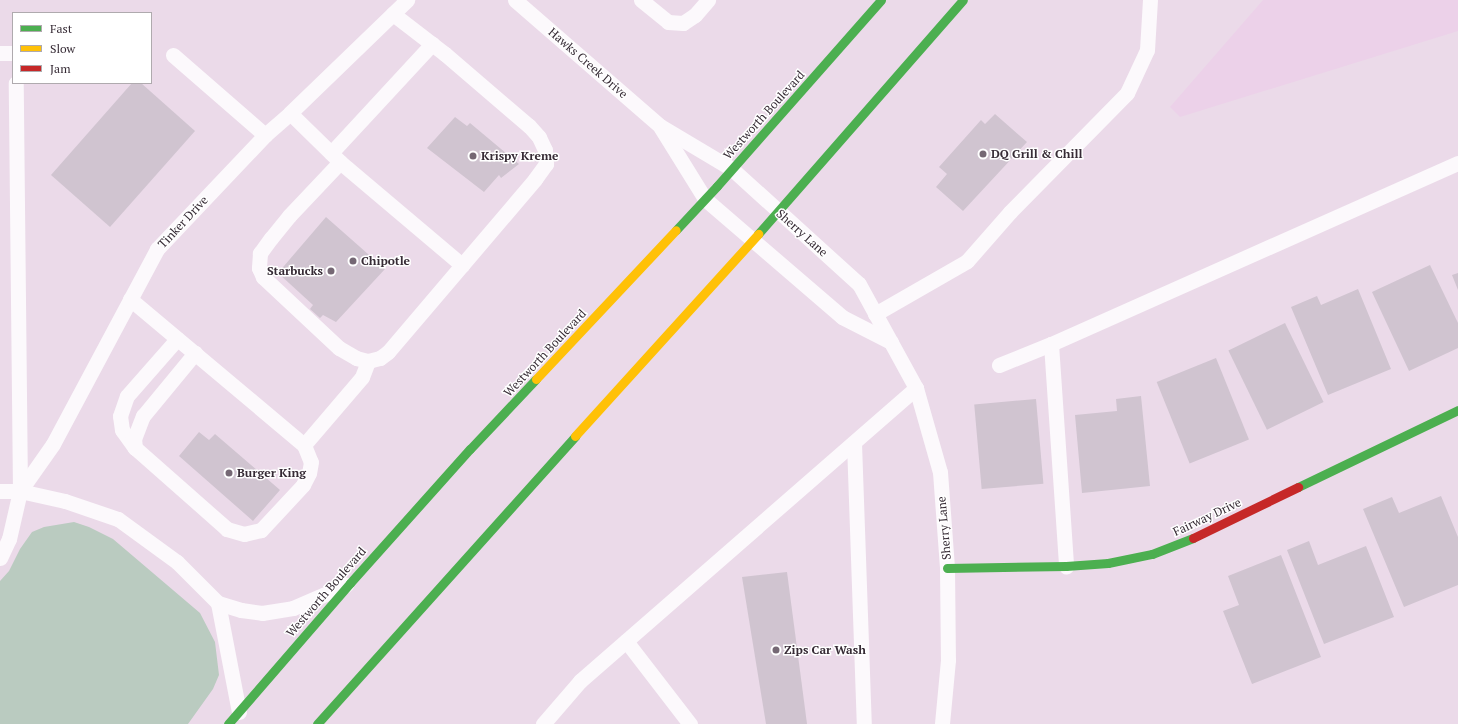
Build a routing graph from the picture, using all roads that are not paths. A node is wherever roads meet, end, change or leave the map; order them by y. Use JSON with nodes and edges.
{"nodes":[{"id":1,"x":407,"y":0,"type":"edge"},
{"id":2,"x":515,"y":0,"type":"edge"},
{"id":3,"x":641,"y":0,"type":"edge"},
{"id":4,"x":708,"y":0,"type":"edge"},
{"id":5,"x":882,"y":0,"type":"edge"},
{"id":6,"x":963,"y":0,"type":"edge"},
{"id":7,"x":1150,"y":0,"type":"edge"},
{"id":8,"x":393,"y":14,"type":"junction"},
{"id":9,"x":432,"y":44,"type":"junction"},
{"id":10,"x":0,"y":53,"type":"edge"},
{"id":11,"x":12,"y":53,"type":"edge"},
{"id":12,"x":173,"y":55,"type":"dead end"},
{"id":13,"x":16,"y":84,"type":"edge"},
{"id":14,"x":290,"y":113,"type":"junction"},
{"id":15,"x":660,"y":126,"type":"junction"},
{"id":16,"x":265,"y":134,"type":"junction"},
{"id":17,"x":336,"y":158,"type":"junction"},
{"id":18,"x":1458,"y":163,"type":"edge"},
{"id":19,"x":732,"y":169,"type":"junction"},
{"id":20,"x":705,"y":199,"type":"junction"},
{"id":21,"x":778,"y":212,"type":"junction"},
{"id":22,"x":752,"y":240,"type":"junction"},
{"id":23,"x":462,"y":265,"type":"junction"},
{"id":24,"x":130,"y":299,"type":"junction"},
{"id":25,"x":875,"y":314,"type":"junction"},
{"id":26,"x":177,"y":339,"type":"junction"},
{"id":27,"x":891,"y":342,"type":"junction"},
{"id":28,"x":1051,"y":344,"type":"junction"},
{"id":29,"x":194,"y":353,"type":"junction"},
{"id":30,"x":362,"y":359,"type":"junction"},
{"id":31,"x":1000,"y":365,"type":"dead end"},
{"id":32,"x":916,"y":388,"type":"junction"},
{"id":33,"x":1458,"y":410,"type":"edge"},
{"id":34,"x":854,"y":442,"type":"junction"},
{"id":35,"x":304,"y":446,"type":"junction"},
{"id":36,"x":135,"y":448,"type":"junction"},
{"id":37,"x":0,"y":491,"type":"edge"},
{"id":38,"x":20,"y":491,"type":"junction"},
{"id":39,"x":0,"y":558,"type":"edge"},
{"id":40,"x":1066,"y":566,"type":"junction"},
{"id":41,"x":947,"y":568,"type":"junction"},
{"id":42,"x":350,"y":583,"type":"junction"},
{"id":43,"x":218,"y":603,"type":"junction"},
{"id":44,"x":626,"y":641,"type":"junction"},
{"id":45,"x":239,"y":712,"type":"junction"},
{"id":46,"x":228,"y":724,"type":"edge"},
{"id":47,"x":317,"y":724,"type":"edge"},
{"id":48,"x":543,"y":724,"type":"edge"},
{"id":49,"x":690,"y":724,"type":"edge"},
{"id":50,"x":864,"y":724,"type":"edge"},
{"id":51,"x":942,"y":724,"type":"edge"}],
"edges":[{"from":1,"to":8,"type":"lane","name":"Tinker Drive"},
{"from":2,"to":15,"type":"lane","name":"Hawks Creek Drive"},
{"from":3,"to":4,"type":"lane"},
{"from":5,"to":19,"type":"main road","name":"Westworth Boulevard"},
{"from":6,"to":21,"type":"main road"},
{"from":7,"to":25,"type":"lane"},
{"from":8,"to":9,"type":"lane"},
{"from":8,"to":14,"type":"lane","name":"Tinker Drive"},
{"from":9,"to":17,"type":"lane"},
{"from":9,"to":23,"type":"lane"},
{"from":10,"to":11,"type":"lane"},
{"from":12,"to":16,"type":"lane"},
{"from":13,"to":38,"type":"lane"},
{"from":14,"to":16,"type":"lane","name":"Tinker Drive"},
{"from":14,"to":17,"type":"lane"},
{"from":15,"to":19,"type":"lane","name":"Hawks Creek Drive"},
{"from":15,"to":20,"type":"lane","name":"Hawks Creek Drive"},
{"from":16,"to":24,"type":"lane","name":"Tinker Drive"},
{"from":17,"to":23,"type":"lane"},
{"from":17,"to":30,"type":"lane"},
{"from":18,"to":28,"type":"lane"},
{"from":19,"to":20,"type":"main road","name":"Westworth Boulevard"},
{"from":19,"to":21,"type":"lane","name":"Sherry Lane"},
{"from":20,"to":22,"type":"lane"},
{"from":20,"to":42,"type":"main road","name":"Westworth Boulevard"},
{"from":21,"to":22,"type":"main road"},
{"from":21,"to":25,"type":"lane","name":"Sherry Lane"},
{"from":22,"to":27,"type":"lane"},
{"from":22,"to":47,"type":"main road"},
{"from":23,"to":30,"type":"lane"},
{"from":24,"to":26,"type":"lane"},
{"from":24,"to":38,"type":"lane","name":"Tinker Drive"},
{"from":25,"to":27,"type":"lane","name":"Sherry Lane"},
{"from":26,"to":29,"type":"lane"},
{"from":26,"to":36,"type":"lane"},
{"from":27,"to":32,"type":"lane","name":"Sherry Lane"},
{"from":28,"to":31,"type":"lane"},
{"from":28,"to":40,"type":"lane"},
{"from":29,"to":35,"type":"lane"},
{"from":29,"to":36,"type":"lane"},
{"from":30,"to":35,"type":"lane"},
{"from":32,"to":34,"type":"lane"},
{"from":32,"to":41,"type":"lane","name":"Sherry Lane"},
{"from":33,"to":40,"type":"main road","name":"Fairway Drive"},
{"from":34,"to":44,"type":"lane"},
{"from":34,"to":50,"type":"lane"},
{"from":35,"to":36,"type":"lane"},
{"from":37,"to":38,"type":"lane"},
{"from":38,"to":39,"type":"lane"},
{"from":38,"to":43,"type":"lane"},
{"from":40,"to":41,"type":"main road","name":"Fairway Drive"},
{"from":41,"to":51,"type":"lane","name":"Sherry Lane"},
{"from":42,"to":43,"type":"lane"},
{"from":42,"to":45,"type":"main road","name":"Westworth Boulevard"},
{"from":43,"to":45,"type":"lane"},
{"from":44,"to":48,"type":"lane"},
{"from":44,"to":49,"type":"lane"},
{"from":45,"to":46,"type":"main road","name":"Westworth Boulevard"}]}
